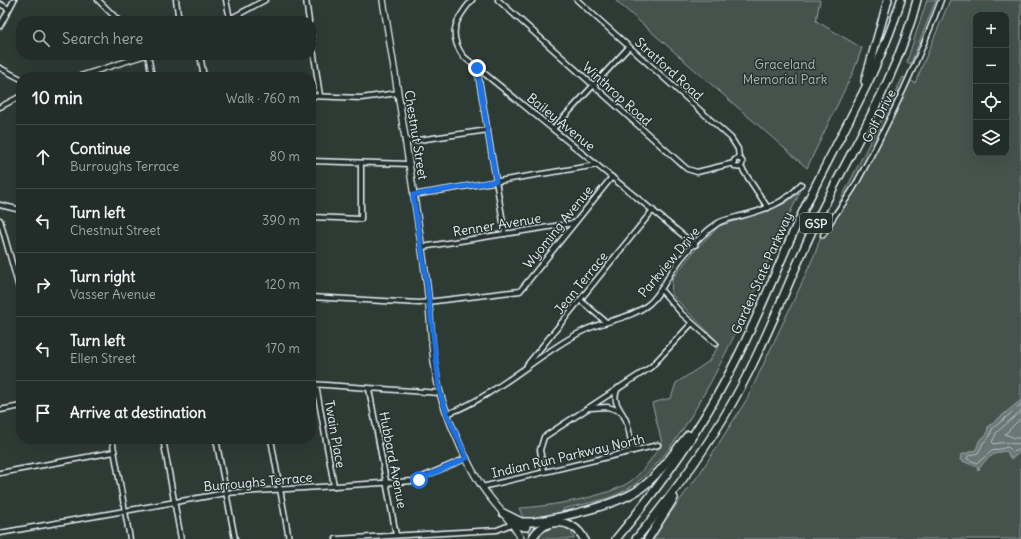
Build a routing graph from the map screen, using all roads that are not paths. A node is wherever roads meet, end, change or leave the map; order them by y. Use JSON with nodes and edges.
{"nodes":[{"id":1,"x":14,"y":0,"type":"edge"},
{"id":2,"x":98,"y":0,"type":"edge"},
{"id":3,"x":176,"y":0,"type":"edge"},
{"id":4,"x":226,"y":0,"type":"edge"},
{"id":5,"x":265,"y":0,"type":"edge"},
{"id":6,"x":306,"y":0,"type":"edge"},
{"id":7,"x":383,"y":0,"type":"edge"},
{"id":8,"x":472,"y":0,"type":"edge"},
{"id":9,"x":498,"y":0,"type":"edge"},
{"id":10,"x":577,"y":0,"type":"edge"},
{"id":11,"x":888,"y":0,"type":"edge"},
{"id":12,"x":901,"y":0,"type":"edge"},
{"id":13,"x":917,"y":0,"type":"edge"},
{"id":14,"x":941,"y":0,"type":"edge"},
{"id":15,"x":0,"y":4,"type":"edge"},
{"id":16,"x":9,"y":9,"type":"junction"},
{"id":17,"x":114,"y":16,"type":"edge"},
{"id":18,"x":178,"y":16,"type":"edge"},
{"id":19,"x":228,"y":16,"type":"edge"},
{"id":20,"x":235,"y":16,"type":"edge"},
{"id":21,"x":308,"y":16,"type":"edge"},
{"id":22,"x":0,"y":26,"type":"edge"},
{"id":23,"x":629,"y":47,"type":"junction"},
{"id":24,"x":131,"y":60,"type":"edge"},
{"id":25,"x":148,"y":60,"type":"edge"},
{"id":26,"x":201,"y":60,"type":"edge"},
{"id":27,"x":315,"y":60,"type":"edge"},
{"id":28,"x":0,"y":68,"type":"edge"},
{"id":29,"x":477,"y":68,"type":"junction"},
{"id":30,"x":95,"y":71,"type":"joint"},
{"id":31,"x":92,"y":72,"type":"edge"},
{"id":32,"x":151,"y":72,"type":"edge"},
{"id":33,"x":203,"y":72,"type":"edge"},
{"id":34,"x":16,"y":76,"type":"edge"},
{"id":35,"x":593,"y":86,"type":"junction"},
{"id":36,"x":398,"y":93,"type":"junction"},
{"id":37,"x":316,"y":96,"type":"edge"},
{"id":38,"x":320,"y":96,"type":"junction"},
{"id":39,"x":16,"y":99,"type":"edge"},
{"id":40,"x":0,"y":108,"type":"edge"},
{"id":41,"x":854,"y":110,"type":"junction"},
{"id":42,"x":553,"y":129,"type":"junction"},
{"id":43,"x":488,"y":130,"type":"junction"},
{"id":44,"x":405,"y":142,"type":"junction"},
{"id":45,"x":739,"y":159,"type":"junction"},
{"id":46,"x":316,"y":161,"type":"edge"},
{"id":47,"x":361,"y":163,"type":"junction"},
{"id":48,"x":734,"y":163,"type":"junction"},
{"id":49,"x":409,"y":164,"type":"junction"},
{"id":50,"x":597,"y":165,"type":"junction"},
{"id":51,"x":741,"y":167,"type":"junction"},
{"id":52,"x":612,"y":177,"type":"junction"},
{"id":53,"x":496,"y":181,"type":"junction"},
{"id":54,"x":801,"y":184,"type":"dead end"},
{"id":55,"x":413,"y":195,"type":"junction"},
{"id":56,"x":0,"y":205,"type":"edge"},
{"id":57,"x":768,"y":208,"type":"junction"},
{"id":58,"x":16,"y":209,"type":"edge"},
{"id":59,"x":653,"y":210,"type":"junction"},
{"id":60,"x":316,"y":217,"type":"edge"},
{"id":61,"x":0,"y":220,"type":"edge"},
{"id":62,"x":574,"y":223,"type":"junction"},
{"id":63,"x":505,"y":234,"type":"junction"},
{"id":64,"x":823,"y":235,"type":"dead end"},
{"id":65,"x":695,"y":245,"type":"junction"},
{"id":66,"x":422,"y":247,"type":"junction"},
{"id":67,"x":16,"y":277,"type":"edge"},
{"id":68,"x":661,"y":290,"type":"junction"},
{"id":69,"x":316,"y":297,"type":"edge"},
{"id":70,"x":580,"y":300,"type":"junction"},
{"id":71,"x":429,"y":301,"type":"junction"},
{"id":72,"x":606,"y":322,"type":"junction"},
{"id":73,"x":692,"y":323,"type":"junction"},
{"id":74,"x":716,"y":344,"type":"dead end"},
{"id":75,"x":524,"y":368,"type":"junction"},
{"id":76,"x":316,"y":385,"type":"joint"},
{"id":77,"x":618,"y":388,"type":"junction"},
{"id":78,"x":369,"y":389,"type":"junction"},
{"id":79,"x":440,"y":393,"type":"junction"},
{"id":80,"x":16,"y":407,"type":"edge"},
{"id":81,"x":711,"y":407,"type":"junction"},
{"id":82,"x":585,"y":409,"type":"junction"},
{"id":83,"x":0,"y":410,"type":"edge"},
{"id":84,"x":620,"y":411,"type":"junction"},
{"id":85,"x":447,"y":414,"type":"junction"},
{"id":86,"x":708,"y":442,"type":"junction"},
{"id":87,"x":113,"y":444,"type":"edge"},
{"id":88,"x":164,"y":444,"type":"edge"},
{"id":89,"x":217,"y":444,"type":"edge"},
{"id":90,"x":272,"y":444,"type":"edge"},
{"id":91,"x":658,"y":445,"type":"dead end"},
{"id":92,"x":633,"y":451,"type":"junction"},
{"id":93,"x":114,"y":452,"type":"junction"},
{"id":94,"x":467,"y":458,"type":"junction"},
{"id":95,"x":544,"y":471,"type":"junction"},
{"id":96,"x":0,"y":472,"type":"edge"},
{"id":97,"x":387,"y":483,"type":"junction"},
{"id":98,"x":334,"y":486,"type":"junction"},
{"id":99,"x":482,"y":487,"type":"junction"},
{"id":100,"x":280,"y":490,"type":"junction"},
{"id":101,"x":226,"y":492,"type":"junction"},
{"id":102,"x":174,"y":502,"type":"junction"},
{"id":103,"x":125,"y":510,"type":"junction"},
{"id":104,"x":503,"y":513,"type":"junction"},
{"id":105,"x":550,"y":523,"type":"junction"},
{"id":106,"x":512,"y":524,"type":"junction"},
{"id":107,"x":0,"y":533,"type":"edge"},
{"id":108,"x":396,"y":535,"type":"junction"},
{"id":109,"x":130,"y":539,"type":"edge"},
{"id":110,"x":181,"y":539,"type":"edge"},
{"id":111,"x":235,"y":539,"type":"edge"},
{"id":112,"x":289,"y":539,"type":"edge"},
{"id":113,"x":336,"y":539,"type":"edge"},
{"id":114,"x":521,"y":539,"type":"edge"},
{"id":115,"x":532,"y":539,"type":"edge"},
{"id":116,"x":584,"y":539,"type":"edge"},
{"id":117,"x":616,"y":539,"type":"edge"},
{"id":118,"x":636,"y":539,"type":"edge"},
{"id":119,"x":648,"y":539,"type":"edge"}],
"edges":[{"from":1,"to":16,"type":"street"},
{"from":2,"to":17,"type":"street"},
{"from":3,"to":18,"type":"street"},
{"from":4,"to":19,"type":"street"},
{"from":5,"to":20,"type":"street"},
{"from":6,"to":21,"type":"street"},
{"from":7,"to":36,"type":"main road","name":"Chestnut Street"},
{"from":8,"to":29,"type":"street","name":"Bailey Avenue"},
{"from":9,"to":35,"type":"street","name":"Winthrop Road"},
{"from":10,"to":23,"type":"street","name":"Stratford Road"},
{"from":11,"to":41,"type":"highway"},
{"from":12,"to":41,"type":"highway","name":"Garden State Parkway","number":"GSP"},
{"from":13,"to":86,"type":"highway","number":"GSP"},
{"from":14,"to":64,"type":"street","name":"Golf Drive"},
{"from":15,"to":16,"type":"street"},
{"from":16,"to":22,"type":"street"},
{"from":23,"to":35,"type":"street"},
{"from":23,"to":45,"type":"street","name":"Stratford Road"},
{"from":24,"to":30,"type":"street"},
{"from":25,"to":32,"type":"street"},
{"from":26,"to":33,"type":"street"},
{"from":27,"to":38,"type":"street"},
{"from":28,"to":34,"type":"street"},
{"from":29,"to":42,"type":"street","name":"Bailey Avenue"},
{"from":29,"to":43,"type":"street"},
{"from":30,"to":31,"type":"street"},
{"from":35,"to":42,"type":"street"},
{"from":35,"to":48,"type":"street","name":"Winthrop Road"},
{"from":36,"to":38,"type":"street"},
{"from":36,"to":44,"type":"main road","name":"Chestnut Street"},
{"from":37,"to":38,"type":"street"},
{"from":39,"to":40,"type":"street"},
{"from":41,"to":81,"type":"highway","name":"Garden State Parkway","number":"GSP"},
{"from":42,"to":50,"type":"street","name":"Bailey Avenue"},
{"from":43,"to":44,"type":"street"},
{"from":43,"to":53,"type":"street"},
{"from":44,"to":49,"type":"main road","name":"Chestnut Street"},
{"from":45,"to":48,"type":"street"},
{"from":45,"to":51,"type":"street"},
{"from":46,"to":47,"type":"street"},
{"from":47,"to":49,"type":"street"},
{"from":47,"to":60,"type":"street"},
{"from":48,"to":51,"type":"street"},
{"from":49,"to":55,"type":"main road","name":"Chestnut Street"},
{"from":50,"to":52,"type":"street","name":"Bailey Avenue"},
{"from":50,"to":53,"type":"street"},
{"from":51,"to":57,"type":"street"},
{"from":52,"to":59,"type":"street","name":"Bailey Avenue"},
{"from":52,"to":62,"type":"street","name":"Wyoming Avenue"},
{"from":53,"to":55,"type":"street"},
{"from":53,"to":63,"type":"street"},
{"from":54,"to":57,"type":"street","name":"Parkview Drive"},
{"from":55,"to":66,"type":"main road","name":"Chestnut Street"},
{"from":56,"to":58,"type":"street"},
{"from":57,"to":65,"type":"street","name":"Parkview Drive"},
{"from":59,"to":65,"type":"street","name":"Bailey Avenue"},
{"from":59,"to":70,"type":"street","name":"Jean Terrace"},
{"from":61,"to":67,"type":"street"},
{"from":62,"to":63,"type":"street","name":"Renner Avenue"},
{"from":62,"to":71,"type":"street","name":"Wyoming Avenue"},
{"from":63,"to":66,"type":"street","name":"Renner Avenue"},
{"from":65,"to":68,"type":"street","name":"Parkview Drive"},
{"from":66,"to":71,"type":"main road","name":"Chestnut Street"},
{"from":68,"to":72,"type":"street","name":"Parkview Drive"},
{"from":68,"to":73,"type":"street"},
{"from":69,"to":71,"type":"street"},
{"from":70,"to":72,"type":"street"},
{"from":70,"to":75,"type":"street","name":"Jean Terrace"},
{"from":71,"to":79,"type":"main road","name":"Chestnut Street"},
{"from":72,"to":75,"type":"street","name":"Parkview Drive"},
{"from":73,"to":74,"type":"street"},
{"from":73,"to":77,"type":"street"},
{"from":75,"to":85,"type":"street","name":"Parkview Drive"},
{"from":76,"to":78,"type":"street"},
{"from":76,"to":98,"type":"street","name":"Twain Place"},
{"from":77,"to":82,"type":"street"},
{"from":77,"to":84,"type":"street"},
{"from":78,"to":79,"type":"street"},
{"from":78,"to":97,"type":"street","name":"Hubbard Avenue"},
{"from":79,"to":85,"type":"main road","name":"Chestnut Street"},
{"from":80,"to":83,"type":"street"},
{"from":81,"to":104,"type":"highway"},
{"from":81,"to":117,"type":"highway","name":"Garden State Parkway","number":"GSP"},
{"from":82,"to":84,"type":"street"},
{"from":82,"to":95,"type":"street"},
{"from":84,"to":92,"type":"street"},
{"from":85,"to":94,"type":"main road","name":"Chestnut Street"},
{"from":86,"to":118,"type":"highway","number":"GSP"},
{"from":86,"to":119,"type":"highway"},
{"from":87,"to":93,"type":"street"},
{"from":88,"to":102,"type":"street"},
{"from":89,"to":101,"type":"street"},
{"from":90,"to":100,"type":"street"},
{"from":91,"to":92,"type":"street","name":"Indian Run Parkway North"},
{"from":92,"to":95,"type":"street","name":"Indian Run Parkway North"},
{"from":93,"to":96,"type":"street"},
{"from":93,"to":103,"type":"street"},
{"from":94,"to":97,"type":"street","name":"Burroughs Terrace"},
{"from":94,"to":99,"type":"main road","name":"Chestnut Street"},
{"from":95,"to":99,"type":"street","name":"Indian Run Parkway North"},
{"from":97,"to":98,"type":"street","name":"Burroughs Terrace"},
{"from":97,"to":108,"type":"street","name":"Hubbard Avenue"},
{"from":98,"to":100,"type":"street","name":"Burroughs Terrace"},
{"from":99,"to":104,"type":"main road","name":"Chestnut Street"},
{"from":100,"to":101,"type":"street","name":"Burroughs Terrace"},
{"from":100,"to":112,"type":"street"},
{"from":101,"to":102,"type":"street","name":"Burroughs Terrace"},
{"from":101,"to":111,"type":"street"},
{"from":102,"to":103,"type":"street","name":"Burroughs Terrace"},
{"from":102,"to":110,"type":"street"},
{"from":103,"to":107,"type":"street","name":"Burroughs Terrace"},
{"from":103,"to":109,"type":"street"},
{"from":104,"to":106,"type":"main road","name":"Chestnut Street"},
{"from":105,"to":106,"type":"highway"},
{"from":105,"to":115,"type":"highway"},
{"from":105,"to":116,"type":"highway"},
{"from":106,"to":108,"type":"street"},
{"from":106,"to":114,"type":"main road","name":"Chestnut Street"},
{"from":108,"to":113,"type":"street"}]}
